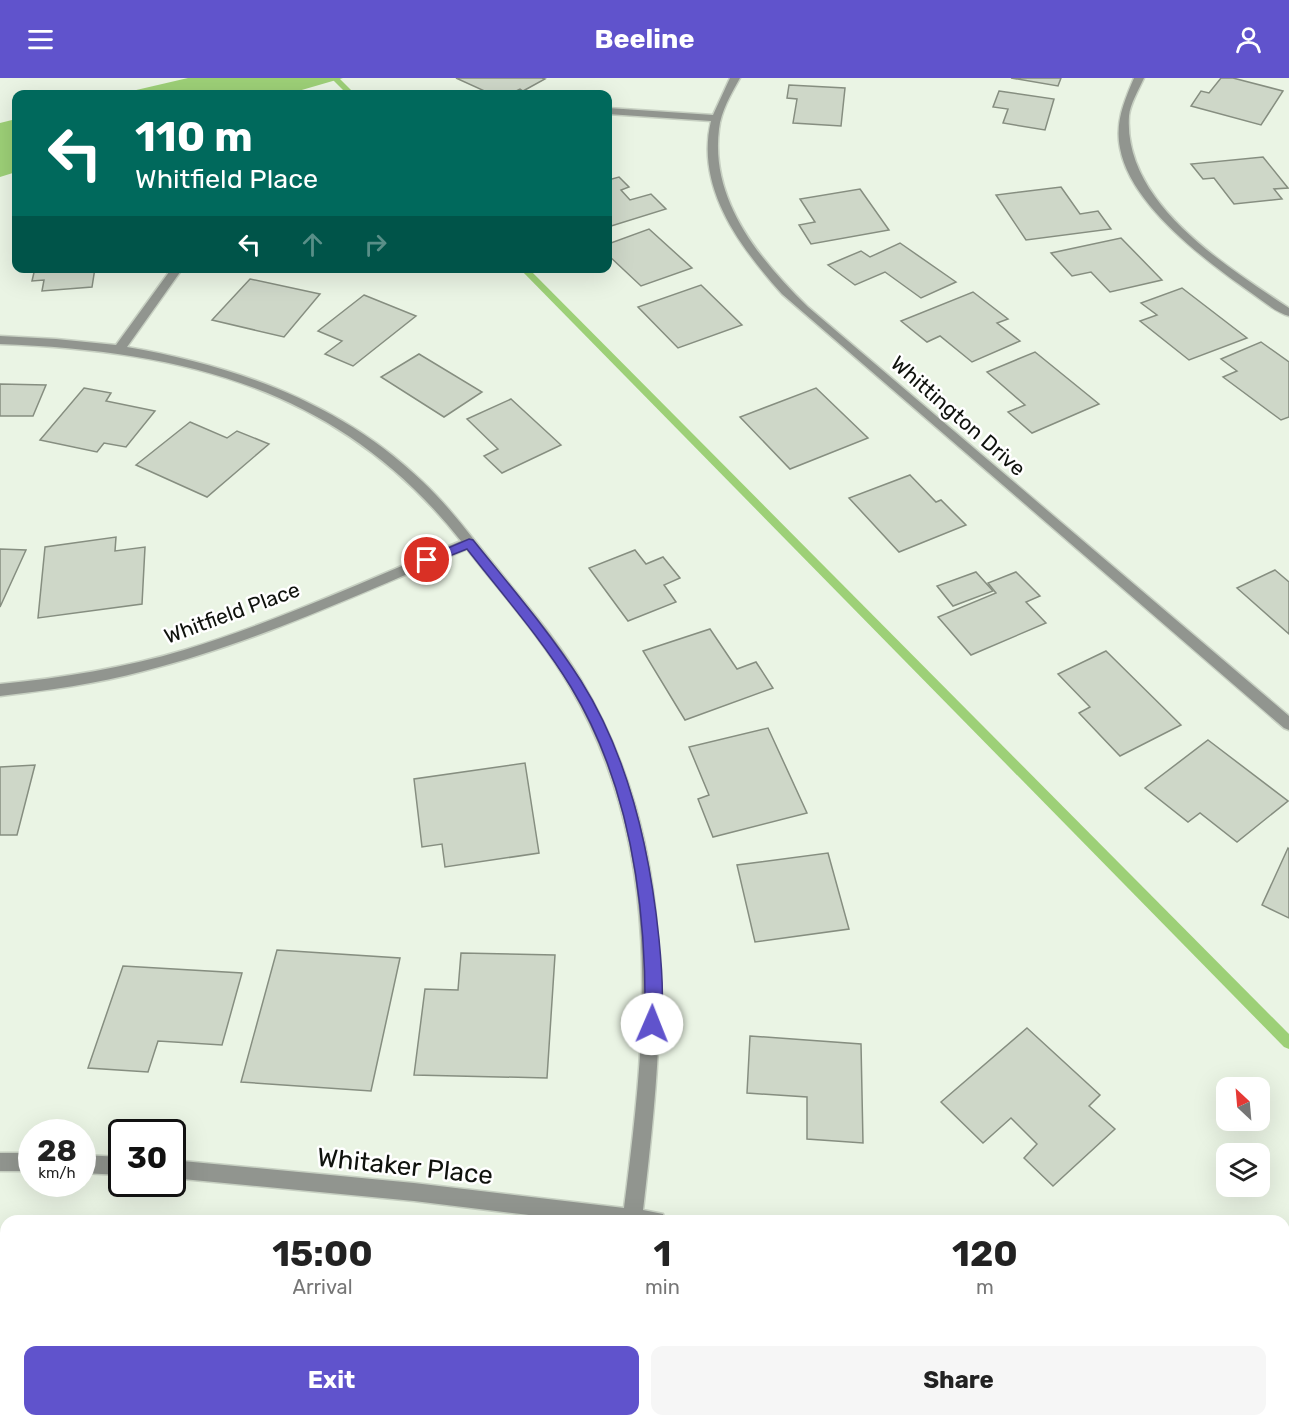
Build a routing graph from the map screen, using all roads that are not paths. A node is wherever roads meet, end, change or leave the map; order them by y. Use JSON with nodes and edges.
{"nodes":[{"id":1,"x":735,"y":78,"type":"edge"},
{"id":2,"x":1139,"y":78,"type":"edge"},
{"id":3,"x":612,"y":111,"type":"edge"},
{"id":4,"x":716,"y":118,"type":"junction"},
{"id":5,"x":174,"y":273,"type":"edge"},
{"id":6,"x":1289,"y":313,"type":"edge"},
{"id":7,"x":0,"y":340,"type":"edge"},
{"id":8,"x":121,"y":347,"type":"junction"},
{"id":9,"x":469,"y":543,"type":"junction"},
{"id":10,"x":0,"y":690,"type":"edge"},
{"id":11,"x":1289,"y":724,"type":"edge"},
{"id":12,"x":0,"y":1162,"type":"edge"},
{"id":13,"x":18,"y":1162,"type":"edge"},
{"id":14,"x":186,"y":1170,"type":"edge"},
{"id":15,"x":600,"y":1215,"type":"edge"},
{"id":16,"x":632,"y":1215,"type":"edge"}],
"edges":[{"from":1,"to":4,"type":"street","name":"Whittington Drive"},
{"from":2,"to":6,"type":"street"},
{"from":3,"to":4,"type":"street"},
{"from":4,"to":11,"type":"street","name":"Whittington Drive"},
{"from":5,"to":8,"type":"street"},
{"from":7,"to":8,"type":"street"},
{"from":8,"to":9,"type":"street"},
{"from":9,"to":10,"type":"street","name":"Whitfield Place"},
{"from":9,"to":16,"type":"street"},
{"from":12,"to":13,"type":"street"},
{"from":14,"to":15,"type":"street","name":"Whitaker Place"}]}
